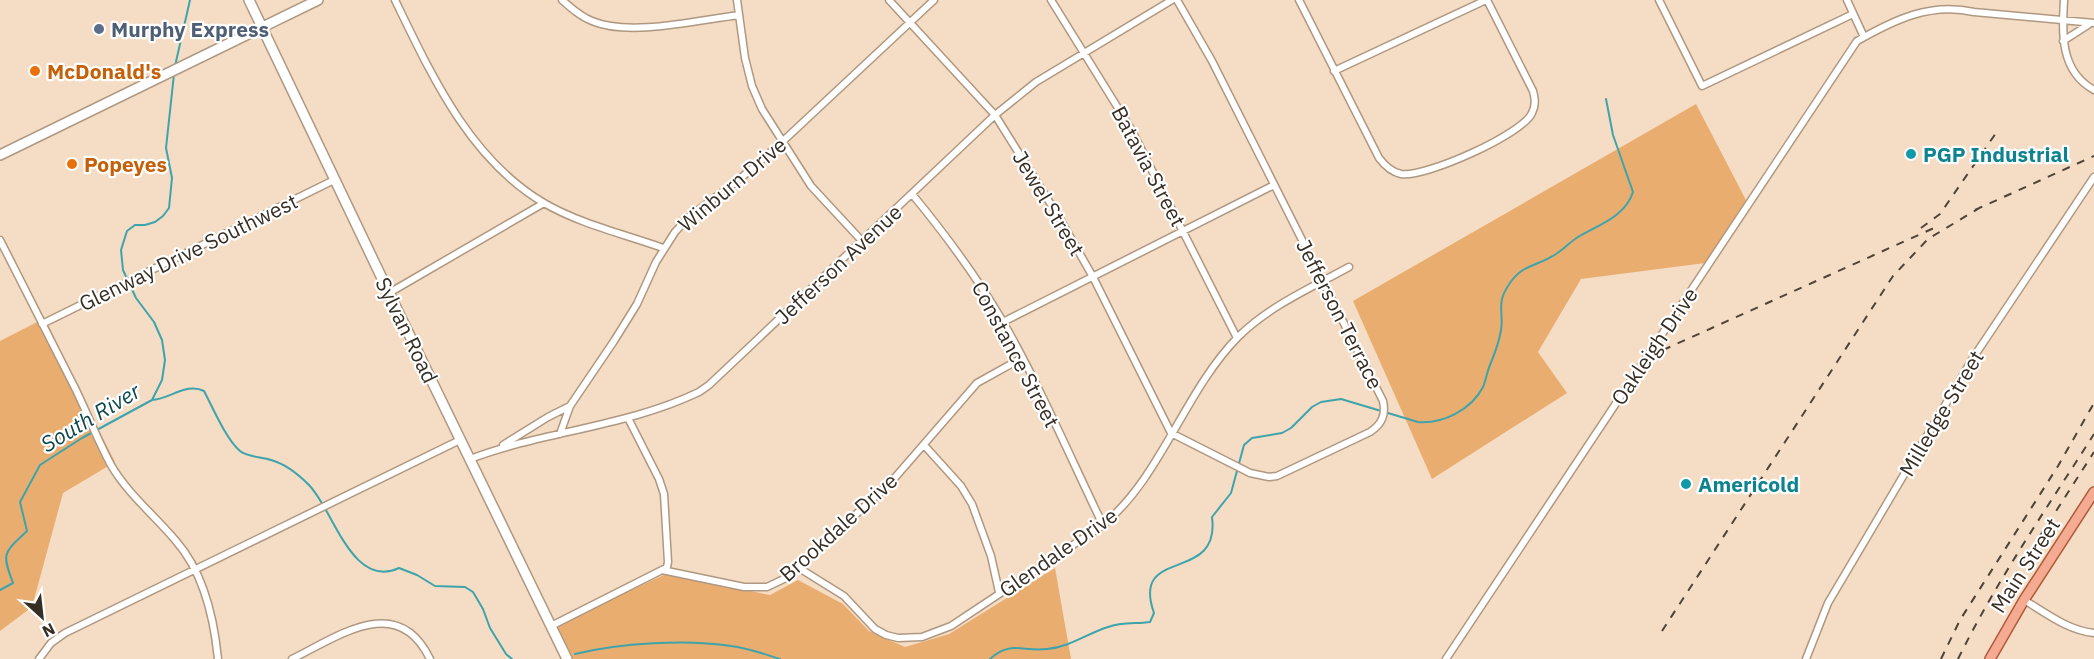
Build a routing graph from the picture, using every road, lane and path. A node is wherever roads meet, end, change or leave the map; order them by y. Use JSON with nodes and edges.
{"nodes":[{"id":1,"x":249,"y":0,"type":"edge"},
{"id":2,"x":318,"y":0,"type":"edge"},
{"id":3,"x":395,"y":0,"type":"edge"},
{"id":4,"x":562,"y":0,"type":"edge"},
{"id":5,"x":736,"y":0,"type":"edge"},
{"id":6,"x":889,"y":0,"type":"edge"},
{"id":7,"x":934,"y":0,"type":"edge"},
{"id":8,"x":1051,"y":0,"type":"edge"},
{"id":9,"x":1172,"y":0,"type":"edge"},
{"id":10,"x":1177,"y":0,"type":"edge"},
{"id":11,"x":1299,"y":0,"type":"edge"},
{"id":12,"x":1486,"y":0,"type":"edge"},
{"id":13,"x":1659,"y":0,"type":"edge"},
{"id":14,"x":1847,"y":0,"type":"edge"},
{"id":15,"x":1958,"y":0,"type":"edge"},
{"id":16,"x":2064,"y":0,"type":"edge"},
{"id":17,"x":1958,"y":8,"type":"junction"},
{"id":18,"x":1853,"y":14,"type":"junction"},
{"id":19,"x":739,"y":15,"type":"junction"},
{"id":20,"x":910,"y":21,"type":"junction"},
{"id":21,"x":2063,"y":22,"type":"junction"},
{"id":22,"x":2092,"y":23,"type":"edge"},
{"id":23,"x":262,"y":27,"type":"junction"},
{"id":24,"x":1864,"y":37,"type":"junction"},
{"id":25,"x":2063,"y":40,"type":"junction"},
{"id":26,"x":1083,"y":53,"type":"junction"},
{"id":27,"x":1334,"y":71,"type":"junction"},
{"id":28,"x":2094,"y":90,"type":"edge"},
{"id":29,"x":995,"y":116,"type":"junction"},
{"id":30,"x":783,"y":142,"type":"junction"},
{"id":31,"x":0,"y":155,"type":"edge"},
{"id":32,"x":2094,"y":177,"type":"edge"},
{"id":33,"x":334,"y":180,"type":"junction"},
{"id":34,"x":1274,"y":185,"type":"junction"},
{"id":35,"x":912,"y":194,"type":"junction"},
{"id":36,"x":544,"y":203,"type":"junction"},
{"id":37,"x":1183,"y":231,"type":"junction"},
{"id":38,"x":0,"y":240,"type":"edge"},
{"id":39,"x":862,"y":241,"type":"junction"},
{"id":40,"x":663,"y":248,"type":"junction"},
{"id":41,"x":1349,"y":267,"type":"dead end"},
{"id":42,"x":1093,"y":277,"type":"junction"},
{"id":43,"x":1323,"y":281,"type":"junction"},
{"id":44,"x":388,"y":293,"type":"junction"},
{"id":45,"x":1003,"y":322,"type":"junction"},
{"id":46,"x":42,"y":324,"type":"junction"},
{"id":47,"x":1237,"y":338,"type":"junction"},
{"id":48,"x":1022,"y":358,"type":"junction"},
{"id":49,"x":570,"y":406,"type":"junction"},
{"id":50,"x":628,"y":418,"type":"junction"},
{"id":51,"x":1171,"y":433,"type":"junction"},
{"id":52,"x":560,"y":434,"type":"junction"},
{"id":53,"x":460,"y":440,"type":"junction"},
{"id":54,"x":924,"y":445,"type":"junction"},
{"id":55,"x":498,"y":449,"type":"junction"},
{"id":56,"x":470,"y":459,"type":"junction"},
{"id":57,"x":2094,"y":492,"type":"edge"},
{"id":58,"x":1103,"y":525,"type":"junction"},
{"id":59,"x":799,"y":568,"type":"junction"},
{"id":60,"x":195,"y":570,"type":"junction"},
{"id":61,"x":662,"y":570,"type":"junction"},
{"id":62,"x":999,"y":592,"type":"junction"},
{"id":63,"x":2024,"y":600,"type":"junction"},
{"id":64,"x":551,"y":626,"type":"junction"},
{"id":65,"x":2094,"y":633,"type":"edge"},
{"id":66,"x":39,"y":659,"type":"edge"},
{"id":67,"x":218,"y":659,"type":"edge"},
{"id":68,"x":292,"y":659,"type":"edge"},
{"id":69,"x":430,"y":659,"type":"edge"},
{"id":70,"x":567,"y":659,"type":"edge"},
{"id":71,"x":1446,"y":659,"type":"edge"},
{"id":72,"x":1806,"y":659,"type":"edge"},
{"id":73,"x":1990,"y":659,"type":"edge"}],
"edges":[{"from":1,"to":23,"type":"main road","name":"Sylvan Road"},
{"from":2,"to":23,"type":"main road"},
{"from":3,"to":36,"type":"street"},
{"from":4,"to":19,"type":"street"},
{"from":5,"to":19,"type":"street"},
{"from":6,"to":20,"type":"street","name":"Jewel Street"},
{"from":7,"to":20,"type":"street","name":"Winburn Drive"},
{"from":8,"to":26,"type":"street","name":"Batavia Street"},
{"from":9,"to":26,"type":"street","name":"Jefferson Avenue"},
{"from":10,"to":34,"type":"street","name":"Jefferson Terrace"},
{"from":11,"to":27,"type":"street"},
{"from":12,"to":27,"type":"street"},
{"from":12,"to":27,"type":"street"},
{"from":13,"to":18,"type":"street"},
{"from":14,"to":18,"type":"street"},
{"from":15,"to":17,"type":"street"},
{"from":16,"to":21,"type":"street"},
{"from":17,"to":21,"type":"street","name":"Oakleigh Drive"},
{"from":17,"to":24,"type":"street","name":"Oakleigh Drive"},
{"from":18,"to":24,"type":"street"},
{"from":19,"to":30,"type":"street"},
{"from":20,"to":29,"type":"street","name":"Jewel Street"},
{"from":20,"to":30,"type":"street","name":"Winburn Drive"},
{"from":21,"to":22,"type":"street","name":"Oakleigh Drive"},
{"from":21,"to":25,"type":"street"},
{"from":22,"to":25,"type":"street"},
{"from":23,"to":31,"type":"main road"},
{"from":23,"to":33,"type":"main road","name":"Sylvan Road"},
{"from":24,"to":71,"type":"street","name":"Oakleigh Drive"},
{"from":25,"to":28,"type":"street"},
{"from":26,"to":29,"type":"street","name":"Jefferson Avenue"},
{"from":26,"to":37,"type":"street","name":"Batavia Street"},
{"from":29,"to":35,"type":"street","name":"Jefferson Avenue"},
{"from":29,"to":42,"type":"street","name":"Jewel Street"},
{"from":30,"to":39,"type":"street"},
{"from":30,"to":40,"type":"street","name":"Winburn Drive"},
{"from":32,"to":72,"type":"street","name":"Milledge Street"},
{"from":33,"to":44,"type":"main road","name":"Sylvan Road"},
{"from":33,"to":46,"type":"street","name":"Glenway Drive Southwest"},
{"from":34,"to":37,"type":"street"},
{"from":34,"to":43,"type":"street","name":"Jefferson Terrace"},
{"from":35,"to":39,"type":"street","name":"Jefferson Avenue"},
{"from":35,"to":45,"type":"street","name":"Constance Street"},
{"from":36,"to":40,"type":"street"},
{"from":36,"to":44,"type":"street"},
{"from":37,"to":42,"type":"street"},
{"from":37,"to":47,"type":"street","name":"Batavia Street"},
{"from":38,"to":46,"type":"street"},
{"from":39,"to":50,"type":"street","name":"Jefferson Avenue"},
{"from":40,"to":49,"type":"street","name":"Winburn Drive"},
{"from":41,"to":43,"type":"street","name":"Glendale Drive"},
{"from":42,"to":45,"type":"street"},
{"from":42,"to":51,"type":"street","name":"Jewel Street"},
{"from":43,"to":47,"type":"street","name":"Glendale Drive"},
{"from":43,"to":51,"type":"street","name":"Jefferson Terrace"},
{"from":44,"to":53,"type":"main road","name":"Sylvan Road"},
{"from":45,"to":48,"type":"street","name":"Constance Street"},
{"from":46,"to":60,"type":"street"},
{"from":47,"to":51,"type":"street","name":"Glendale Drive"},
{"from":48,"to":54,"type":"street","name":"Brookdale Drive"},
{"from":48,"to":58,"type":"street","name":"Constance Street"},
{"from":49,"to":52,"type":"street","name":"Winburn Drive"},
{"from":49,"to":55,"type":"street"},
{"from":50,"to":52,"type":"street","name":"Jefferson Avenue"},
{"from":50,"to":61,"type":"street"},
{"from":51,"to":58,"type":"street","name":"Glendale Drive"},
{"from":52,"to":55,"type":"street","name":"Jefferson Avenue"},
{"from":53,"to":56,"type":"main road","name":"Sylvan Road"},
{"from":53,"to":60,"type":"street"},
{"from":54,"to":59,"type":"street","name":"Brookdale Drive"},
{"from":54,"to":62,"type":"street"},
{"from":55,"to":56,"type":"street","name":"Jefferson Avenue"},
{"from":56,"to":64,"type":"main road","name":"Sylvan Road"},
{"from":57,"to":63,"type":"main road","name":"Main Street"},
{"from":58,"to":62,"type":"street","name":"Glendale Drive"},
{"from":59,"to":61,"type":"street","name":"Brookdale Drive"},
{"from":59,"to":62,"type":"street","name":"Glendale Drive"},
{"from":60,"to":66,"type":"street"},
{"from":60,"to":67,"type":"street"},
{"from":61,"to":64,"type":"street"},
{"from":63,"to":65,"type":"street"},
{"from":63,"to":73,"type":"main road","name":"Main Street"},
{"from":64,"to":70,"type":"main road","name":"Sylvan Road"},
{"from":68,"to":69,"type":"street"}]}
